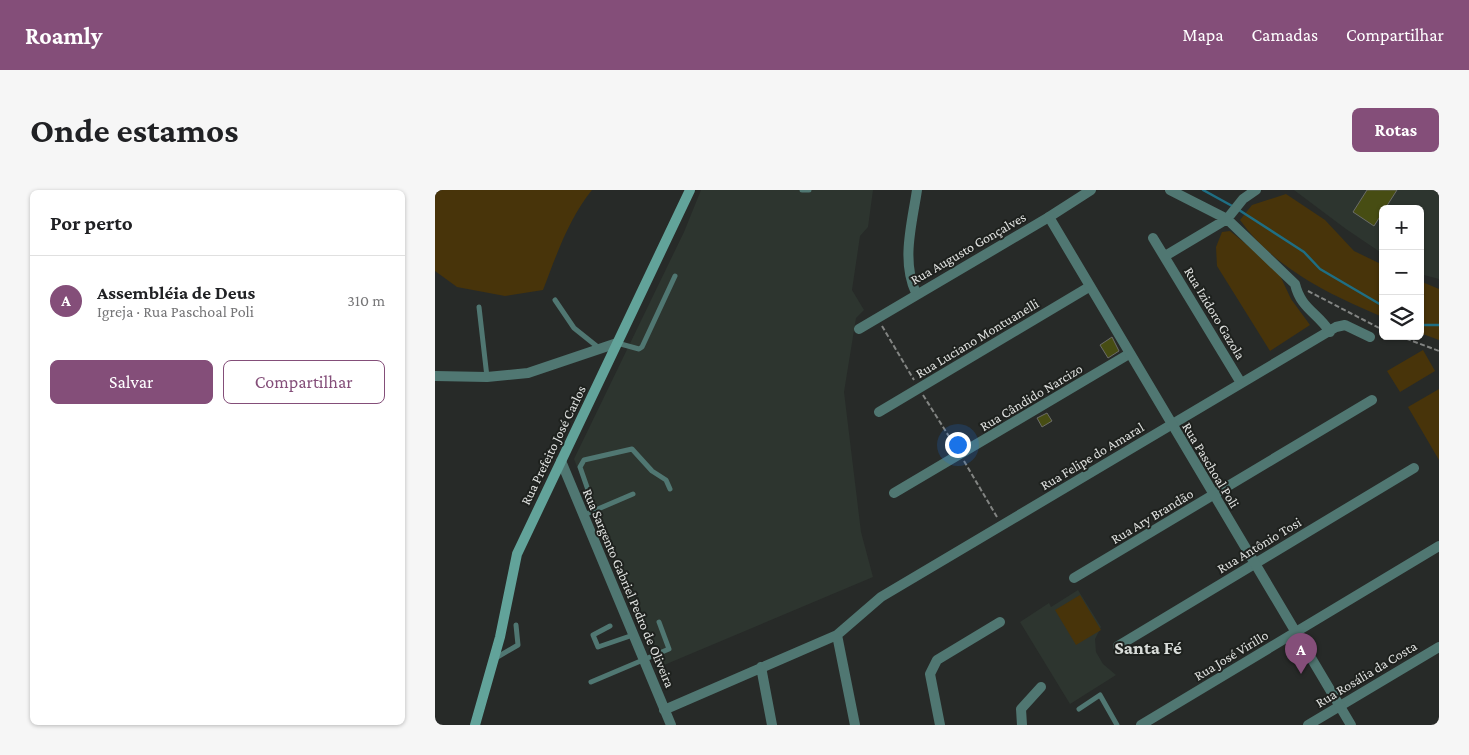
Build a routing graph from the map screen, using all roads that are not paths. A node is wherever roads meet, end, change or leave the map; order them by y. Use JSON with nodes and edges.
{"nodes":[{"id":1,"x":690,"y":190,"type":"edge"},
{"id":2,"x":802,"y":190,"type":"edge"},
{"id":3,"x":809,"y":190,"type":"edge"},
{"id":4,"x":917,"y":190,"type":"edge"},
{"id":5,"x":1091,"y":190,"type":"edge"},
{"id":6,"x":1170,"y":190,"type":"edge"},
{"id":7,"x":1256,"y":190,"type":"edge"},
{"id":8,"x":1230,"y":215,"type":"junction"},
{"id":9,"x":1049,"y":217,"type":"junction"},
{"id":10,"x":1153,"y":238,"type":"dead end"},
{"id":11,"x":1165,"y":256,"type":"junction"},
{"id":12,"x":675,"y":276,"type":"dead end"},
{"id":13,"x":1089,"y":287,"type":"junction"},
{"id":14,"x":916,"y":293,"type":"junction"},
{"id":15,"x":555,"y":300,"type":"dead end"},
{"id":16,"x":479,"y":308,"type":"dead end"},
{"id":17,"x":859,"y":328,"type":"dead end"},
{"id":18,"x":1330,"y":332,"type":"junction"},
{"id":19,"x":1371,"y":336,"type":"dead end"},
{"id":20,"x":617,"y":343,"type":"junction"},
{"id":21,"x":601,"y":350,"type":"junction"},
{"id":22,"x":1129,"y":354,"type":"junction"},
{"id":23,"x":435,"y":376,"type":"edge"},
{"id":24,"x":487,"y":377,"type":"junction"},
{"id":25,"x":1241,"y":383,"type":"junction"},
{"id":26,"x":1372,"y":400,"type":"dead end"},
{"id":27,"x":879,"y":412,"type":"dead end"},
{"id":28,"x":1171,"y":425,"type":"junction"},
{"id":29,"x":561,"y":461,"type":"junction"},
{"id":30,"x":1414,"y":468,"type":"dead end"},
{"id":31,"x":670,"y":489,"type":"dead end"},
{"id":32,"x":894,"y":493,"type":"dead end"},
{"id":33,"x":633,"y":494,"type":"dead end"},
{"id":34,"x":1213,"y":496,"type":"junction"},
{"id":35,"x":595,"y":510,"type":"junction"},
{"id":36,"x":584,"y":515,"type":"junction"},
{"id":37,"x":1439,"y":546,"type":"edge"},
{"id":38,"x":1254,"y":564,"type":"junction"},
{"id":39,"x":1074,"y":578,"type":"dead end"},
{"id":40,"x":659,"y":622,"type":"dead end"},
{"id":41,"x":1000,"y":622,"type":"dead end"},
{"id":42,"x":516,"y":625,"type":"dead end"},
{"id":43,"x":610,"y":626,"type":"dead end"},
{"id":44,"x":1295,"y":633,"type":"junction"},
{"id":45,"x":633,"y":634,"type":"junction"},
{"id":46,"x":837,"y":635,"type":"junction"},
{"id":47,"x":1118,"y":646,"type":"dead end"},
{"id":48,"x":1439,"y":647,"type":"edge"},
{"id":49,"x":494,"y":659,"type":"junction"},
{"id":50,"x":643,"y":660,"type":"junction"},
{"id":51,"x":761,"y":667,"type":"junction"},
{"id":52,"x":591,"y":682,"type":"dead end"},
{"id":53,"x":1041,"y":686,"type":"dead end"},
{"id":54,"x":1339,"y":706,"type":"junction"},
{"id":55,"x":1079,"y":709,"type":"dead end"},
{"id":56,"x":665,"y":710,"type":"junction"},
{"id":57,"x":475,"y":725,"type":"edge"},
{"id":58,"x":671,"y":725,"type":"edge"},
{"id":59,"x":772,"y":725,"type":"edge"},
{"id":60,"x":855,"y":725,"type":"edge"},
{"id":61,"x":940,"y":725,"type":"edge"},
{"id":62,"x":1022,"y":725,"type":"edge"},
{"id":63,"x":1117,"y":725,"type":"edge"},
{"id":64,"x":1141,"y":725,"type":"edge"},
{"id":65,"x":1308,"y":725,"type":"edge"},
{"id":66,"x":1351,"y":725,"type":"edge"}],
"edges":[{"from":1,"to":20,"type":"main road","name":"Rua Prefeito José Carlos"},
{"from":2,"to":3,"type":"lane"},
{"from":4,"to":14,"type":"street"},
{"from":5,"to":9,"type":"street","name":"Rua Augusto Gonçalves"},
{"from":6,"to":8,"type":"street"},
{"from":7,"to":8,"type":"street"},
{"from":8,"to":11,"type":"street"},
{"from":8,"to":18,"type":"street"},
{"from":9,"to":13,"type":"street","name":"Rua Paschoal Poli"},
{"from":9,"to":14,"type":"street","name":"Rua Augusto Gonçalves"},
{"from":10,"to":11,"type":"street","name":"Rua Izidoro Gazola"},
{"from":11,"to":25,"type":"street","name":"Rua Izidoro Gazola"},
{"from":12,"to":20,"type":"lane"},
{"from":13,"to":22,"type":"street","name":"Rua Paschoal Poli"},
{"from":13,"to":27,"type":"street","name":"Rua Luciano Montuanelli"},
{"from":14,"to":17,"type":"street","name":"Rua Augusto Gonçalves"},
{"from":15,"to":21,"type":"lane"},
{"from":16,"to":24,"type":"lane"},
{"from":18,"to":19,"type":"street","name":"Rua Felipe do Amaral"},
{"from":18,"to":25,"type":"street","name":"Rua Felipe do Amaral"},
{"from":20,"to":21,"type":"street"},
{"from":20,"to":29,"type":"main road","name":"Rua Prefeito José Carlos"},
{"from":21,"to":24,"type":"street"},
{"from":22,"to":28,"type":"street","name":"Rua Paschoal Poli"},
{"from":22,"to":32,"type":"street","name":"Rua Cândido Narcizo"},
{"from":23,"to":24,"type":"street"},
{"from":25,"to":28,"type":"street","name":"Rua Felipe do Amaral"},
{"from":26,"to":34,"type":"street","name":"Rua Ary Brandão"},
{"from":28,"to":34,"type":"street","name":"Rua Paschoal Poli"},
{"from":28,"to":46,"type":"street","name":"Rua Felipe do Amaral"},
{"from":29,"to":36,"type":"street","name":"Rua Sargento Gabriel Pedro de Oliveira"},
{"from":29,"to":49,"type":"main road","name":"Rua Prefeito José Carlos"},
{"from":30,"to":38,"type":"street","name":"Rua Antônio Tosi"},
{"from":31,"to":35,"type":"lane"},
{"from":33,"to":35,"type":"lane"},
{"from":34,"to":38,"type":"street","name":"Rua Paschoal Poli"},
{"from":34,"to":39,"type":"street","name":"Rua Ary Brandão"},
{"from":35,"to":36,"type":"lane"},
{"from":36,"to":45,"type":"street","name":"Rua Sargento Gabriel Pedro de Oliveira"},
{"from":37,"to":44,"type":"street","name":"Rua José Virillo"},
{"from":38,"to":44,"type":"street","name":"Rua Paschoal Poli"},
{"from":38,"to":47,"type":"street","name":"Rua Antônio Tosi"},
{"from":40,"to":50,"type":"lane"},
{"from":41,"to":61,"type":"street"},
{"from":42,"to":49,"type":"lane"},
{"from":43,"to":45,"type":"lane"},
{"from":44,"to":54,"type":"street","name":"Rua Paschoal Poli"},
{"from":44,"to":64,"type":"street","name":"Rua José Virillo"},
{"from":45,"to":50,"type":"street","name":"Rua Sargento Gabriel Pedro de Oliveira"},
{"from":46,"to":51,"type":"street","name":"Rua Felipe do Amaral"},
{"from":46,"to":60,"type":"street"},
{"from":48,"to":54,"type":"street","name":"Rua Rosália da Costa"},
{"from":49,"to":57,"type":"main road","name":"Rua Prefeito José Carlos"},
{"from":50,"to":52,"type":"lane"},
{"from":50,"to":56,"type":"street","name":"Rua Sargento Gabriel Pedro de Oliveira"},
{"from":51,"to":56,"type":"street","name":"Rua Felipe do Amaral"},
{"from":51,"to":59,"type":"street"},
{"from":53,"to":62,"type":"street"},
{"from":54,"to":65,"type":"street","name":"Rua Rosália da Costa"},
{"from":54,"to":66,"type":"street","name":"Rua Paschoal Poli"},
{"from":55,"to":63,"type":"lane"},
{"from":56,"to":58,"type":"street","name":"Rua Sargento Gabriel Pedro de Oliveira"}]}
